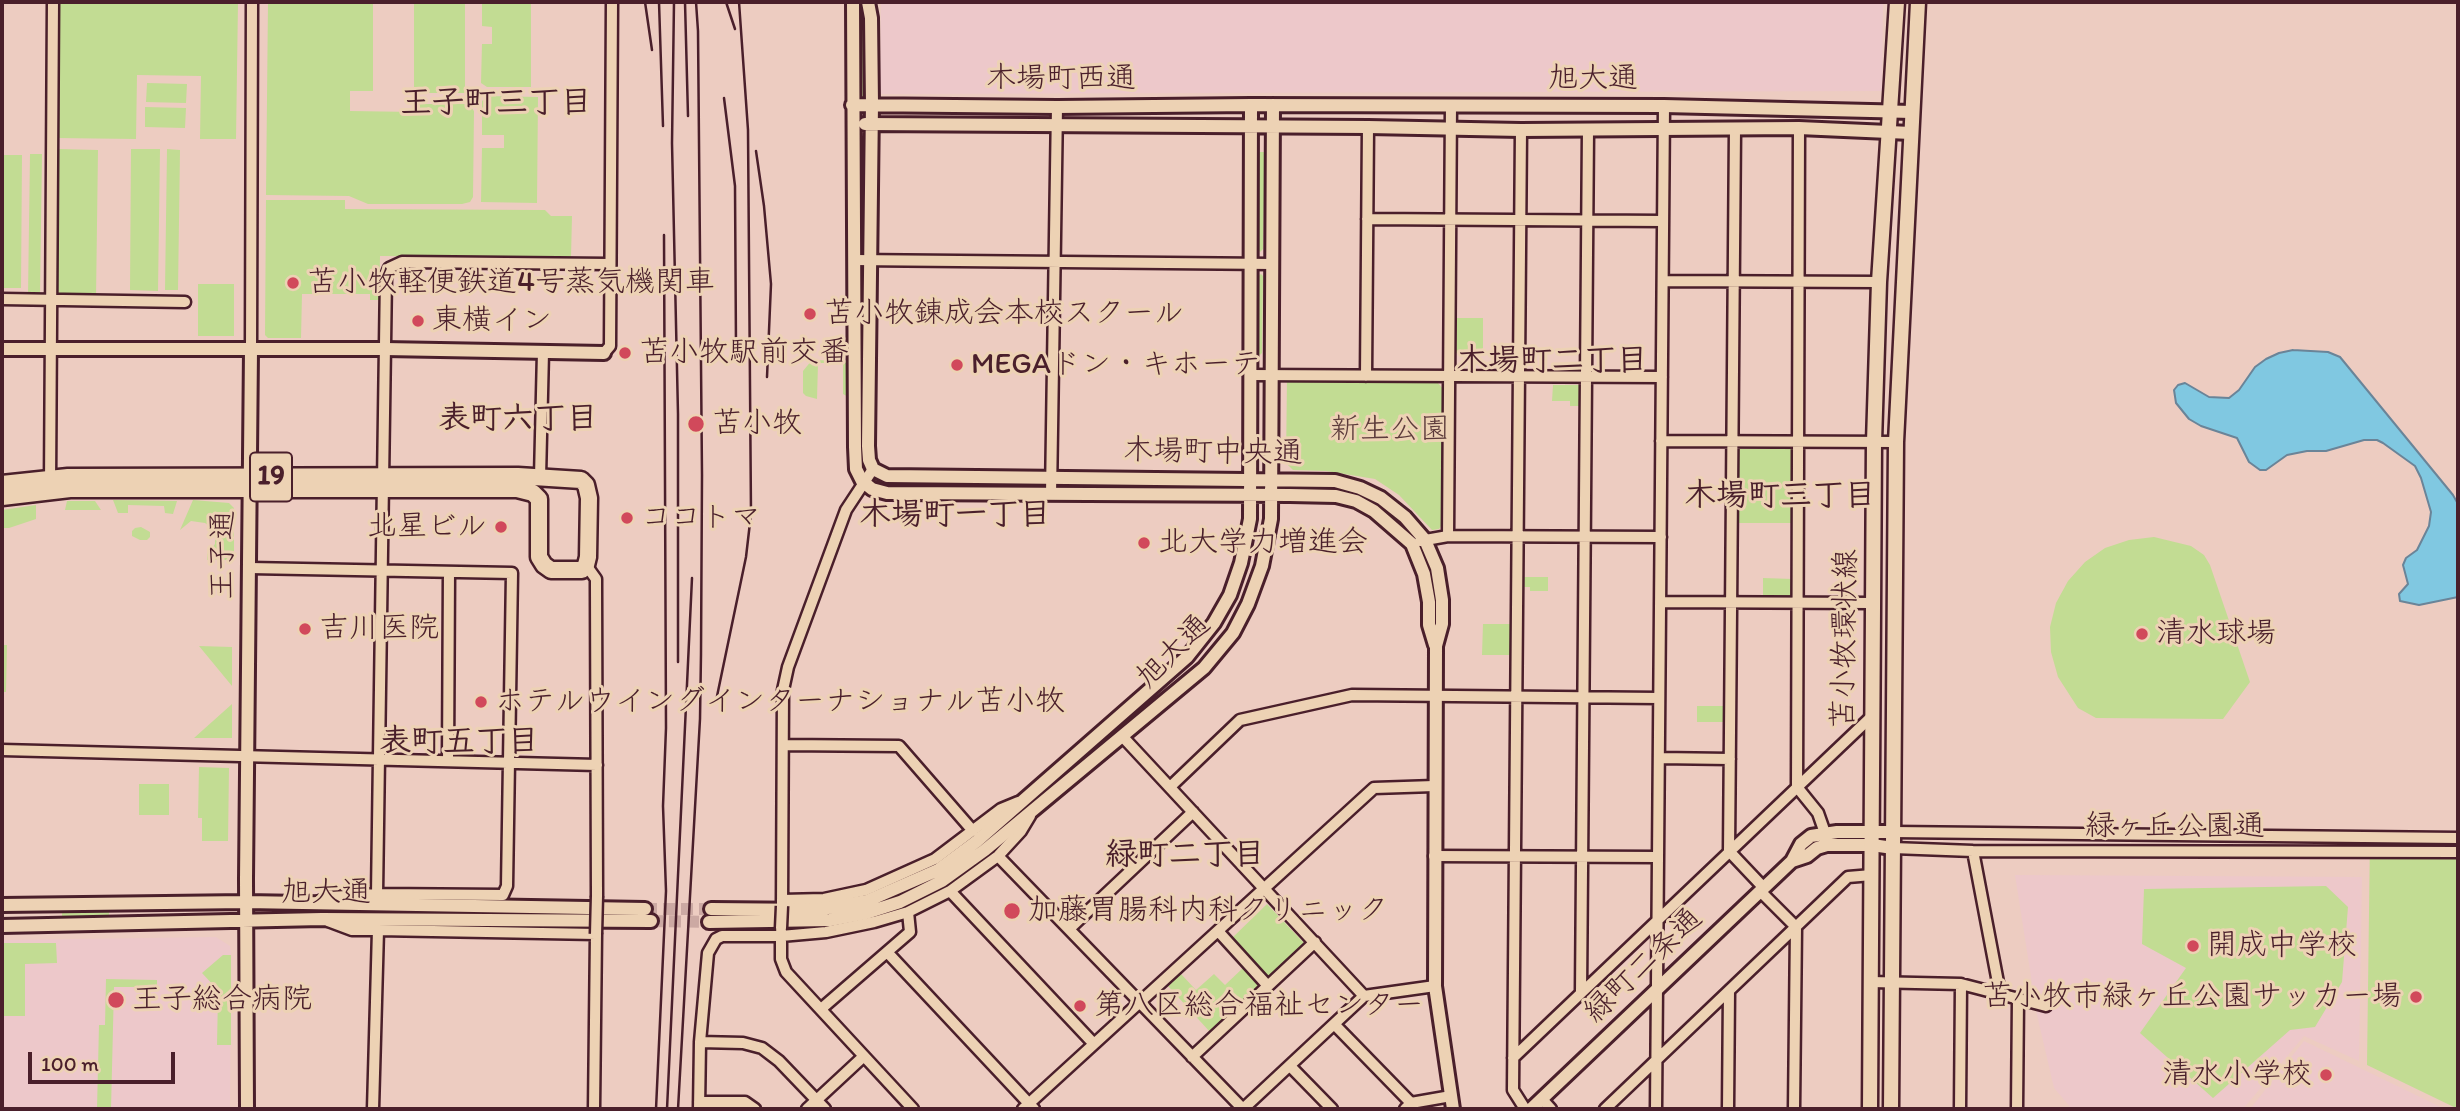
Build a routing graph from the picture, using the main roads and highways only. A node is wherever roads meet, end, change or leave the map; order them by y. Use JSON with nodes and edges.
{"nodes":[{"id":1,"x":1897,"y":2,"type":"edge"},
{"id":2,"x":1918,"y":2,"type":"edge"},
{"id":3,"x":383,"y":483,"type":"junction"},
{"id":4,"x":2,"y":484,"type":"edge"},
{"id":5,"x":50,"y":484,"type":"junction"},
{"id":6,"x":2,"y":497,"type":"edge"},
{"id":7,"x":1870,"y":1109,"type":"edge"},
{"id":8,"x":1891,"y":1109,"type":"edge"}],
"edges":[{"from":1,"to":7,"type":"main road","name":"苫小牧環状線"},
{"from":2,"to":8,"type":"main road","name":"苫小牧環状線"},
{"from":3,"to":3,"type":"main road","number":"19"},
{"from":3,"to":5,"type":"main road","number":"19"},
{"from":4,"to":5,"type":"main road","number":"19"},
{"from":5,"to":6,"type":"main road","number":"19"}]}
